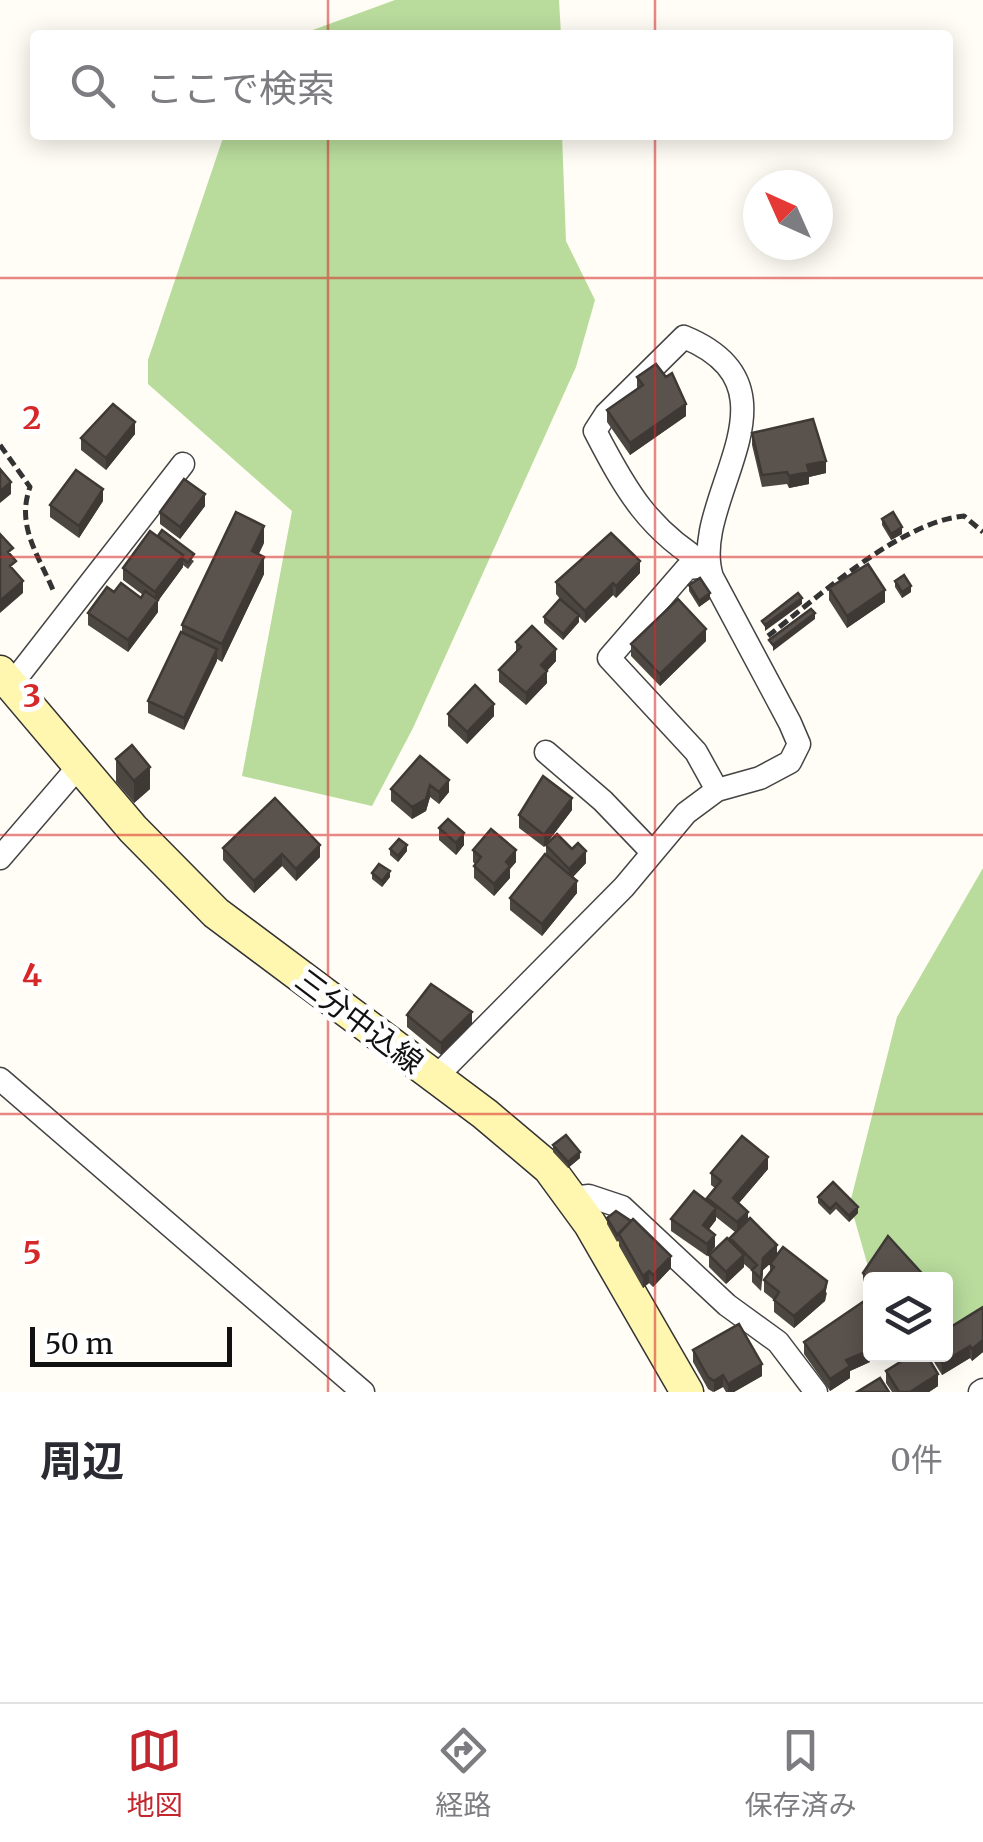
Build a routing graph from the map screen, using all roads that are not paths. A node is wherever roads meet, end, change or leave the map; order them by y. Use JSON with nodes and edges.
{"nodes":[{"id":1,"x":183,"y":464,"type":"dead end"},
{"id":2,"x":708,"y":566,"type":"junction"},
{"id":3,"x":6,"y":679,"type":"edge"},
{"id":4,"x":546,"y":752,"type":"dead end"},
{"id":5,"x":79,"y":766,"type":"junction"},
{"id":6,"x":717,"y":790,"type":"junction"},
{"id":7,"x":652,"y":852,"type":"junction"},
{"id":8,"x":0,"y":858,"type":"edge"},
{"id":9,"x":434,"y":1078,"type":"junction"},
{"id":10,"x":0,"y":1079,"type":"edge"},
{"id":11,"x":571,"y":1198,"type":"junction"},
{"id":12,"x":363,"y":1392,"type":"edge"},
{"id":13,"x":688,"y":1392,"type":"edge"},
{"id":14,"x":816,"y":1392,"type":"edge"}],
"edges":[{"from":1,"to":3,"type":"street"},
{"from":2,"to":2,"type":"street"},
{"from":2,"to":6,"type":"street"},
{"from":2,"to":6,"type":"street"},
{"from":3,"to":5,"type":"main road","name":"三分中込線"},
{"from":4,"to":7,"type":"street"},
{"from":5,"to":8,"type":"street"},
{"from":5,"to":9,"type":"main road","name":"三分中込線"},
{"from":6,"to":7,"type":"street"},
{"from":7,"to":9,"type":"street"},
{"from":9,"to":11,"type":"main road","name":"三分中込線"},
{"from":10,"to":12,"type":"street"},
{"from":11,"to":13,"type":"main road","name":"三分中込線"},
{"from":11,"to":14,"type":"street"}]}
